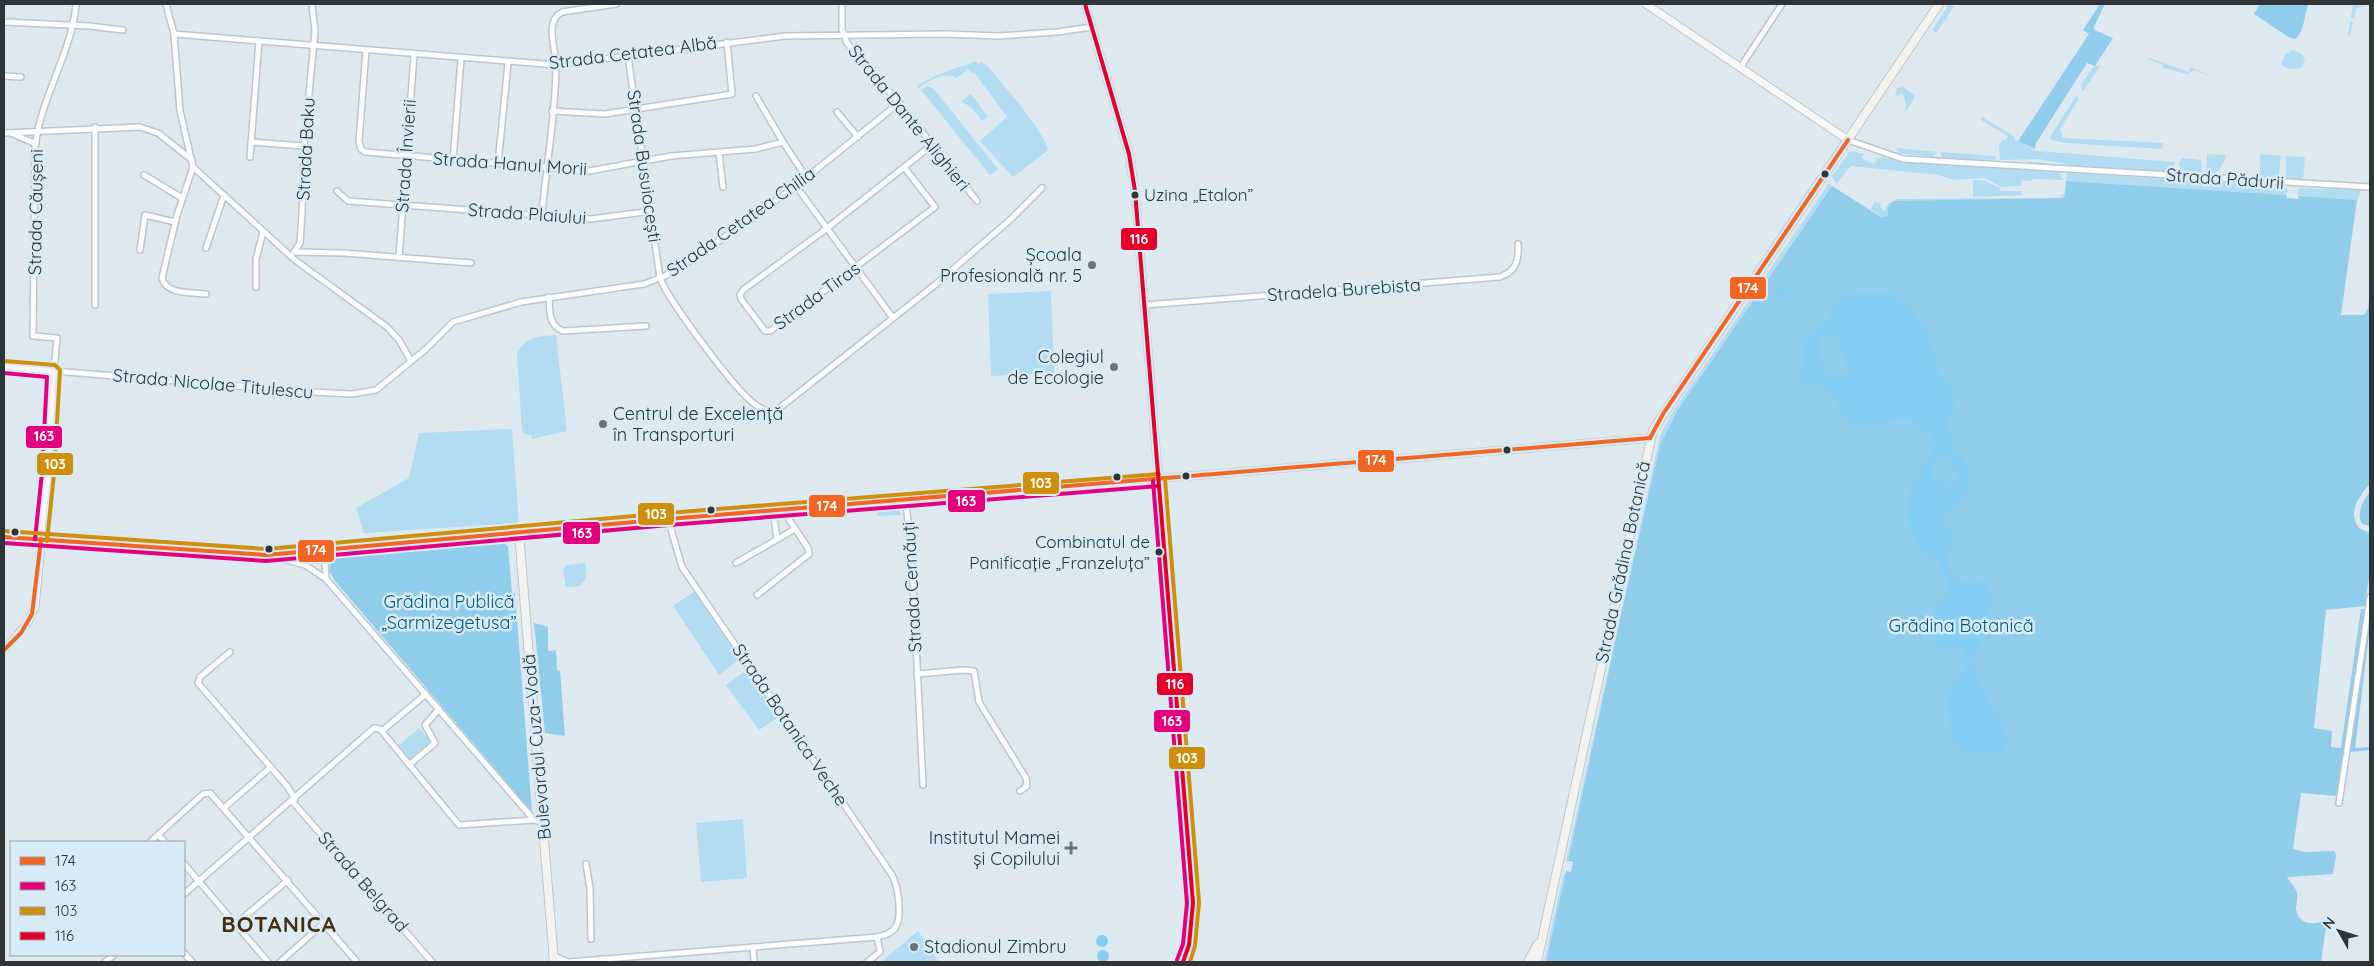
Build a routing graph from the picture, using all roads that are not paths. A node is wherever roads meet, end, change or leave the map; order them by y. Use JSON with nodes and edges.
{"nodes":[{"id":1,"x":76,"y":4,"type":"edge"},
{"id":2,"x":166,"y":4,"type":"edge"},
{"id":3,"x":312,"y":4,"type":"edge"},
{"id":4,"x":616,"y":4,"type":"edge"},
{"id":5,"x":842,"y":4,"type":"edge"},
{"id":6,"x":1085,"y":4,"type":"edge"},
{"id":7,"x":1646,"y":4,"type":"edge"},
{"id":8,"x":1782,"y":4,"type":"edge"},
{"id":9,"x":1939,"y":4,"type":"edge"},
{"id":10,"x":4,"y":22,"type":"edge"},
{"id":11,"x":73,"y":26,"type":"junction"},
{"id":12,"x":1092,"y":27,"type":"junction"},
{"id":13,"x":123,"y":30,"type":"dead end"},
{"id":14,"x":174,"y":34,"type":"junction"},
{"id":15,"x":843,"y":34,"type":"junction"},
{"id":16,"x":259,"y":41,"type":"junction"},
{"id":17,"x":727,"y":42,"type":"junction"},
{"id":18,"x":313,"y":45,"type":"junction"},
{"id":19,"x":366,"y":50,"type":"junction"},
{"id":20,"x":414,"y":55,"type":"junction"},
{"id":21,"x":628,"y":56,"type":"junction"},
{"id":22,"x":461,"y":59,"type":"junction"},
{"id":23,"x":508,"y":63,"type":"junction"},
{"id":24,"x":556,"y":65,"type":"junction"},
{"id":25,"x":1740,"y":68,"type":"junction"},
{"id":26,"x":4,"y":76,"type":"edge"},
{"id":27,"x":21,"y":77,"type":"dead end"},
{"id":28,"x":756,"y":96,"type":"dead end"},
{"id":29,"x":899,"y":103,"type":"junction"},
{"id":30,"x":635,"y":110,"type":"junction"},
{"id":31,"x":552,"y":111,"type":"junction"},
{"id":32,"x":837,"y":112,"type":"dead end"},
{"id":33,"x":95,"y":127,"type":"junction"},
{"id":34,"x":38,"y":132,"type":"junction"},
{"id":35,"x":4,"y":133,"type":"edge"},
{"id":36,"x":12,"y":134,"type":"junction"},
{"id":37,"x":858,"y":137,"type":"junction"},
{"id":38,"x":1848,"y":140,"type":"junction"},
{"id":39,"x":252,"y":142,"type":"junction"},
{"id":40,"x":783,"y":142,"type":"junction"},
{"id":41,"x":36,"y":144,"type":"junction"},
{"id":42,"x":932,"y":145,"type":"junction"},
{"id":43,"x":304,"y":146,"type":"junction"},
{"id":44,"x":719,"y":153,"type":"junction"},
{"id":45,"x":405,"y":156,"type":"junction"},
{"id":46,"x":250,"y":157,"type":"dead end"},
{"id":47,"x":192,"y":160,"type":"junction"},
{"id":48,"x":453,"y":160,"type":"junction"},
{"id":49,"x":643,"y":162,"type":"junction"},
{"id":50,"x":498,"y":164,"type":"junction"},
{"id":51,"x":193,"y":167,"type":"junction"},
{"id":52,"x":546,"y":167,"type":"junction"},
{"id":53,"x":904,"y":167,"type":"junction"},
{"id":54,"x":144,"y":175,"type":"dead end"},
{"id":55,"x":806,"y":178,"type":"junction"},
{"id":56,"x":723,"y":186,"type":"dead end"},
{"id":57,"x":796,"y":186,"type":"junction"},
{"id":58,"x":2370,"y":187,"type":"edge"},
{"id":59,"x":1042,"y":188,"type":"dead end"},
{"id":60,"x":337,"y":191,"type":"dead end"},
{"id":61,"x":224,"y":194,"type":"junction"},
{"id":62,"x":182,"y":198,"type":"junction"},
{"id":63,"x":977,"y":201,"type":"dead end"},
{"id":64,"x":402,"y":206,"type":"junction"},
{"id":65,"x":652,"y":211,"type":"junction"},
{"id":66,"x":542,"y":214,"type":"junction"},
{"id":67,"x":175,"y":222,"type":"junction"},
{"id":68,"x":826,"y":229,"type":"junction"},
{"id":69,"x":263,"y":232,"type":"junction"},
{"id":70,"x":1518,"y":244,"type":"dead end"},
{"id":71,"x":206,"y":248,"type":"dead end"},
{"id":72,"x":140,"y":250,"type":"dead end"},
{"id":73,"x":294,"y":252,"type":"junction"},
{"id":74,"x":287,"y":253,"type":"junction"},
{"id":75,"x":398,"y":257,"type":"junction"},
{"id":76,"x":471,"y":263,"type":"dead end"},
{"id":77,"x":855,"y":268,"type":"junction"},
{"id":78,"x":660,"y":278,"type":"junction"},
{"id":79,"x":256,"y":287,"type":"dead end"},
{"id":80,"x":206,"y":294,"type":"dead end"},
{"id":81,"x":549,"y":296,"type":"junction"},
{"id":82,"x":95,"y":305,"type":"dead end"},
{"id":83,"x":1145,"y":305,"type":"junction"},
{"id":84,"x":892,"y":318,"type":"junction"},
{"id":85,"x":646,"y":326,"type":"dead end"},
{"id":86,"x":411,"y":361,"type":"junction"},
{"id":87,"x":4,"y":368,"type":"edge"},
{"id":88,"x":54,"y":371,"type":"junction"},
{"id":89,"x":1650,"y":438,"type":"junction"},
{"id":90,"x":1159,"y":480,"type":"junction"},
{"id":91,"x":906,"y":500,"type":"junction"},
{"id":92,"x":772,"y":510,"type":"junction"},
{"id":93,"x":782,"y":510,"type":"junction"},
{"id":94,"x":668,"y":519,"type":"junction"},
{"id":95,"x":796,"y":529,"type":"junction"},
{"id":96,"x":519,"y":533,"type":"junction"},
{"id":97,"x":4,"y":537,"type":"edge"},
{"id":98,"x":41,"y":540,"type":"junction"},
{"id":99,"x":777,"y":540,"type":"junction"},
{"id":100,"x":332,"y":549,"type":"junction"},
{"id":101,"x":266,"y":555,"type":"junction"},
{"id":102,"x":736,"y":562,"type":"dead end"},
{"id":103,"x":326,"y":579,"type":"junction"},
{"id":104,"x":757,"y":595,"type":"dead end"},
{"id":105,"x":2370,"y":597,"type":"edge"},
{"id":106,"x":4,"y":650,"type":"edge"},
{"id":107,"x":230,"y":652,"type":"dead end"},
{"id":108,"x":916,"y":674,"type":"junction"},
{"id":109,"x":426,"y":694,"type":"junction"},
{"id":110,"x":439,"y":709,"type":"junction"},
{"id":111,"x":382,"y":731,"type":"junction"},
{"id":112,"x":409,"y":765,"type":"junction"},
{"id":113,"x":271,"y":767,"type":"junction"},
{"id":114,"x":923,"y":785,"type":"dead end"},
{"id":115,"x":1020,"y":791,"type":"dead end"},
{"id":116,"x":294,"y":800,"type":"junction"},
{"id":117,"x":2339,"y":803,"type":"dead end"},
{"id":118,"x":224,"y":807,"type":"junction"},
{"id":119,"x":534,"y":820,"type":"junction"},
{"id":120,"x":543,"y":822,"type":"junction"},
{"id":121,"x":158,"y":835,"type":"junction"},
{"id":122,"x":250,"y":838,"type":"junction"},
{"id":123,"x":151,"y":841,"type":"edge"},
{"id":124,"x":164,"y":841,"type":"edge"},
{"id":125,"x":586,"y":864,"type":"dead end"},
{"id":126,"x":185,"y":865,"type":"edge"},
{"id":127,"x":288,"y":880,"type":"junction"},
{"id":128,"x":198,"y":881,"type":"junction"},
{"id":129,"x":185,"y":893,"type":"edge"},
{"id":130,"x":324,"y":923,"type":"junction"},
{"id":131,"x":236,"y":924,"type":"junction"},
{"id":132,"x":1542,"y":936,"type":"junction"},
{"id":133,"x":877,"y":937,"type":"junction"},
{"id":134,"x":590,"y":939,"type":"dead end"},
{"id":135,"x":754,"y":947,"type":"junction"},
{"id":136,"x":113,"y":956,"type":"edge"},
{"id":137,"x":554,"y":959,"type":"edge"},
{"id":138,"x":106,"y":962,"type":"edge"},
{"id":139,"x":117,"y":962,"type":"edge"},
{"id":140,"x":268,"y":962,"type":"edge"},
{"id":141,"x":280,"y":962,"type":"edge"},
{"id":142,"x":357,"y":962,"type":"edge"},
{"id":143,"x":432,"y":962,"type":"edge"},
{"id":144,"x":568,"y":962,"type":"edge"},
{"id":145,"x":754,"y":962,"type":"edge"},
{"id":146,"x":868,"y":962,"type":"edge"},
{"id":147,"x":1183,"y":962,"type":"edge"},
{"id":148,"x":1528,"y":962,"type":"edge"},
{"id":149,"x":1537,"y":962,"type":"edge"}],
"edges":[{"from":1,"to":11,"type":"street","name":"Strada Căușeni"},
{"from":2,"to":14,"type":"street"},
{"from":3,"to":18,"type":"street","name":"Strada Baku"},
{"from":4,"to":24,"type":"street"},
{"from":5,"to":15,"type":"street","name":"Strada Dante Alighieri"},
{"from":6,"to":12,"type":"main road"},
{"from":7,"to":25,"type":"main road","name":"Strada Pădurii"},
{"from":8,"to":25,"type":"street"},
{"from":9,"to":38,"type":"main road","name":"Strada Grădina Botanică"},
{"from":10,"to":11,"type":"street"},
{"from":11,"to":13,"type":"street"},
{"from":11,"to":34,"type":"street","name":"Strada Căușeni"},
{"from":12,"to":15,"type":"street","name":"Strada Cetatea Albă"},
{"from":12,"to":83,"type":"main road"},
{"from":14,"to":16,"type":"street","name":"Strada Cetatea Albă"},
{"from":14,"to":47,"type":"street"},
{"from":15,"to":17,"type":"street","name":"Strada Cetatea Albă"},
{"from":15,"to":29,"type":"street","name":"Strada Dante Alighieri"},
{"from":16,"to":18,"type":"street","name":"Strada Cetatea Albă"},
{"from":16,"to":39,"type":"street"},
{"from":17,"to":21,"type":"street","name":"Strada Cetatea Albă"},
{"from":17,"to":30,"type":"street"},
{"from":18,"to":19,"type":"street","name":"Strada Cetatea Albă"},
{"from":18,"to":43,"type":"street","name":"Strada Baku"},
{"from":19,"to":20,"type":"street","name":"Strada Cetatea Albă"},
{"from":19,"to":45,"type":"street","name":"Strada Hanul Morii"},
{"from":20,"to":22,"type":"street","name":"Strada Cetatea Albă"},
{"from":20,"to":45,"type":"street","name":"Strada Învierii"},
{"from":21,"to":24,"type":"street","name":"Strada Cetatea Albă"},
{"from":21,"to":30,"type":"street","name":"Strada Busuiocești"},
{"from":22,"to":23,"type":"street","name":"Strada Cetatea Albă"},
{"from":22,"to":48,"type":"street"},
{"from":23,"to":24,"type":"street","name":"Strada Cetatea Albă"},
{"from":23,"to":50,"type":"street"},
{"from":24,"to":31,"type":"street"},
{"from":25,"to":38,"type":"main road","name":"Strada Pădurii"},
{"from":26,"to":27,"type":"street"},
{"from":28,"to":40,"type":"street"},
{"from":29,"to":37,"type":"street","name":"Strada Cetatea Chilia"},
{"from":29,"to":42,"type":"street","name":"Strada Dante Alighieri"},
{"from":30,"to":31,"type":"street"},
{"from":30,"to":49,"type":"street","name":"Strada Busuiocești"},
{"from":31,"to":52,"type":"street"},
{"from":32,"to":37,"type":"street"},
{"from":33,"to":34,"type":"street"},
{"from":33,"to":47,"type":"street"},
{"from":33,"to":82,"type":"street"},
{"from":34,"to":36,"type":"street"},
{"from":34,"to":41,"type":"street","name":"Strada Căușeni"},
{"from":35,"to":36,"type":"street"},
{"from":36,"to":41,"type":"street"},
{"from":37,"to":55,"type":"street","name":"Strada Cetatea Chilia"},
{"from":38,"to":58,"type":"street","name":"Strada Pădurii"},
{"from":38,"to":89,"type":"main road","name":"Strada Grădina Botanică"},
{"from":39,"to":43,"type":"street"},
{"from":39,"to":46,"type":"street"},
{"from":40,"to":44,"type":"street","name":"Strada Hanul Morii"},
{"from":40,"to":55,"type":"street"},
{"from":41,"to":88,"type":"street","name":"Strada Căușeni"},
{"from":42,"to":53,"type":"street","name":"Strada Tiras"},
{"from":42,"to":63,"type":"street","name":"Strada Dante Alighieri"},
{"from":43,"to":73,"type":"street","name":"Strada Baku"},
{"from":44,"to":49,"type":"street","name":"Strada Hanul Morii"},
{"from":44,"to":56,"type":"street"},
{"from":45,"to":48,"type":"street","name":"Strada Hanul Morii"},
{"from":45,"to":64,"type":"street","name":"Strada Învierii"},
{"from":47,"to":51,"type":"street"},
{"from":48,"to":50,"type":"street","name":"Strada Hanul Morii"},
{"from":49,"to":52,"type":"street","name":"Strada Hanul Morii"},
{"from":49,"to":65,"type":"street","name":"Strada Busuiocești"},
{"from":50,"to":52,"type":"street","name":"Strada Hanul Morii"},
{"from":51,"to":61,"type":"street"},
{"from":51,"to":62,"type":"street"},
{"from":52,"to":66,"type":"street"},
{"from":53,"to":68,"type":"street","name":"Strada Tiras"},
{"from":53,"to":77,"type":"street","name":"Strada Tiras"},
{"from":54,"to":62,"type":"street"},
{"from":55,"to":57,"type":"street","name":"Strada Cetatea Chilia"},
{"from":57,"to":68,"type":"street"},
{"from":57,"to":78,"type":"street","name":"Strada Cetatea Chilia"},
{"from":59,"to":84,"type":"street"},
{"from":60,"to":64,"type":"street","name":"Strada Plaiului"},
{"from":61,"to":69,"type":"street"},
{"from":61,"to":71,"type":"street"},
{"from":62,"to":67,"type":"street"},
{"from":64,"to":66,"type":"street","name":"Strada Plaiului"},
{"from":64,"to":75,"type":"street","name":"Strada Învierii"},
{"from":65,"to":66,"type":"street","name":"Strada Plaiului"},
{"from":65,"to":78,"type":"street","name":"Strada Busuiocești"},
{"from":67,"to":72,"type":"street"},
{"from":67,"to":80,"type":"street"},
{"from":68,"to":77,"type":"street"},
{"from":68,"to":77,"type":"street","name":"Strada Tiras"},
{"from":69,"to":74,"type":"street"},
{"from":69,"to":79,"type":"street"},
{"from":70,"to":83,"type":"street","name":"Stradela Burebista"},
{"from":73,"to":74,"type":"street"},
{"from":73,"to":75,"type":"street"},
{"from":74,"to":86,"type":"street"},
{"from":75,"to":76,"type":"street"},
{"from":77,"to":84,"type":"street"},
{"from":78,"to":81,"type":"street","name":"Strada Cetatea Chilia"},
{"from":78,"to":84,"type":"street","name":"Strada Busuiocești"},
{"from":81,"to":85,"type":"street"},
{"from":81,"to":86,"type":"street","name":"Strada Cetatea Chilia"},
{"from":83,"to":90,"type":"main road"},
{"from":86,"to":88,"type":"street","name":"Strada Nicolae Titulescu"},
{"from":87,"to":88,"type":"main road","name":"Strada Nicolae Titulescu"},
{"from":88,"to":98,"type":"main road"},
{"from":89,"to":90,"type":"main road"},
{"from":89,"to":132,"type":"main road","name":"Strada Grădina Botanică"},
{"from":90,"to":91,"type":"main road"},
{"from":90,"to":147,"type":"main road"},
{"from":91,"to":93,"type":"main road"},
{"from":91,"to":108,"type":"street","name":"Strada Cernăuți"},
{"from":92,"to":93,"type":"main road"},
{"from":92,"to":94,"type":"main road"},
{"from":92,"to":99,"type":"street"},
{"from":93,"to":95,"type":"street"},
{"from":94,"to":96,"type":"main road"},
{"from":94,"to":133,"type":"street","name":"Strada Botanica Veche"},
{"from":95,"to":99,"type":"street"},
{"from":95,"to":104,"type":"street"},
{"from":96,"to":100,"type":"main road"},
{"from":96,"to":120,"type":"main road","name":"Bulevardul Cuza-Vodă"},
{"from":97,"to":98,"type":"main road"},
{"from":98,"to":101,"type":"main road"},
{"from":98,"to":106,"type":"main road"},
{"from":99,"to":102,"type":"street"},
{"from":100,"to":101,"type":"main road"},
{"from":100,"to":103,"type":"street"},
{"from":101,"to":103,"type":"street"},
{"from":103,"to":109,"type":"street"},
{"from":105,"to":117,"type":"street"},
{"from":107,"to":113,"type":"street","name":"Strada Belgrad"},
{"from":108,"to":114,"type":"street","name":"Strada Cernăuți"},
{"from":108,"to":115,"type":"street","name":"Strada Cernăuți"},
{"from":109,"to":110,"type":"street"},
{"from":109,"to":111,"type":"street"},
{"from":110,"to":112,"type":"street"},
{"from":110,"to":119,"type":"street"},
{"from":111,"to":112,"type":"street"},
{"from":111,"to":116,"type":"street"},
{"from":112,"to":119,"type":"street"},
{"from":113,"to":116,"type":"street","name":"Strada Belgrad"},
{"from":113,"to":118,"type":"street"},
{"from":116,"to":122,"type":"street"},
{"from":116,"to":143,"type":"street","name":"Strada Belgrad"},
{"from":118,"to":121,"type":"street"},
{"from":118,"to":122,"type":"street"},
{"from":119,"to":120,"type":"street"},
{"from":120,"to":137,"type":"main road","name":"Bulevardul Cuza-Vodă"},
{"from":121,"to":123,"type":"street"},
{"from":121,"to":124,"type":"street"},
{"from":122,"to":127,"type":"street"},
{"from":122,"to":128,"type":"street"},
{"from":125,"to":134,"type":"street"},
{"from":126,"to":128,"type":"street"},
{"from":127,"to":130,"type":"street"},
{"from":127,"to":131,"type":"street"},
{"from":128,"to":129,"type":"street"},
{"from":128,"to":131,"type":"street"},
{"from":130,"to":141,"type":"street"},
{"from":130,"to":142,"type":"street"},
{"from":131,"to":140,"type":"street"},
{"from":132,"to":148,"type":"main road"},
{"from":132,"to":149,"type":"main road","name":"Strada Grădina Botanică"},
{"from":133,"to":135,"type":"street"},
{"from":133,"to":146,"type":"street"},
{"from":135,"to":144,"type":"street"},
{"from":135,"to":145,"type":"street"},
{"from":136,"to":138,"type":"street"},
{"from":136,"to":139,"type":"street"},
{"from":137,"to":144,"type":"street"}]}
